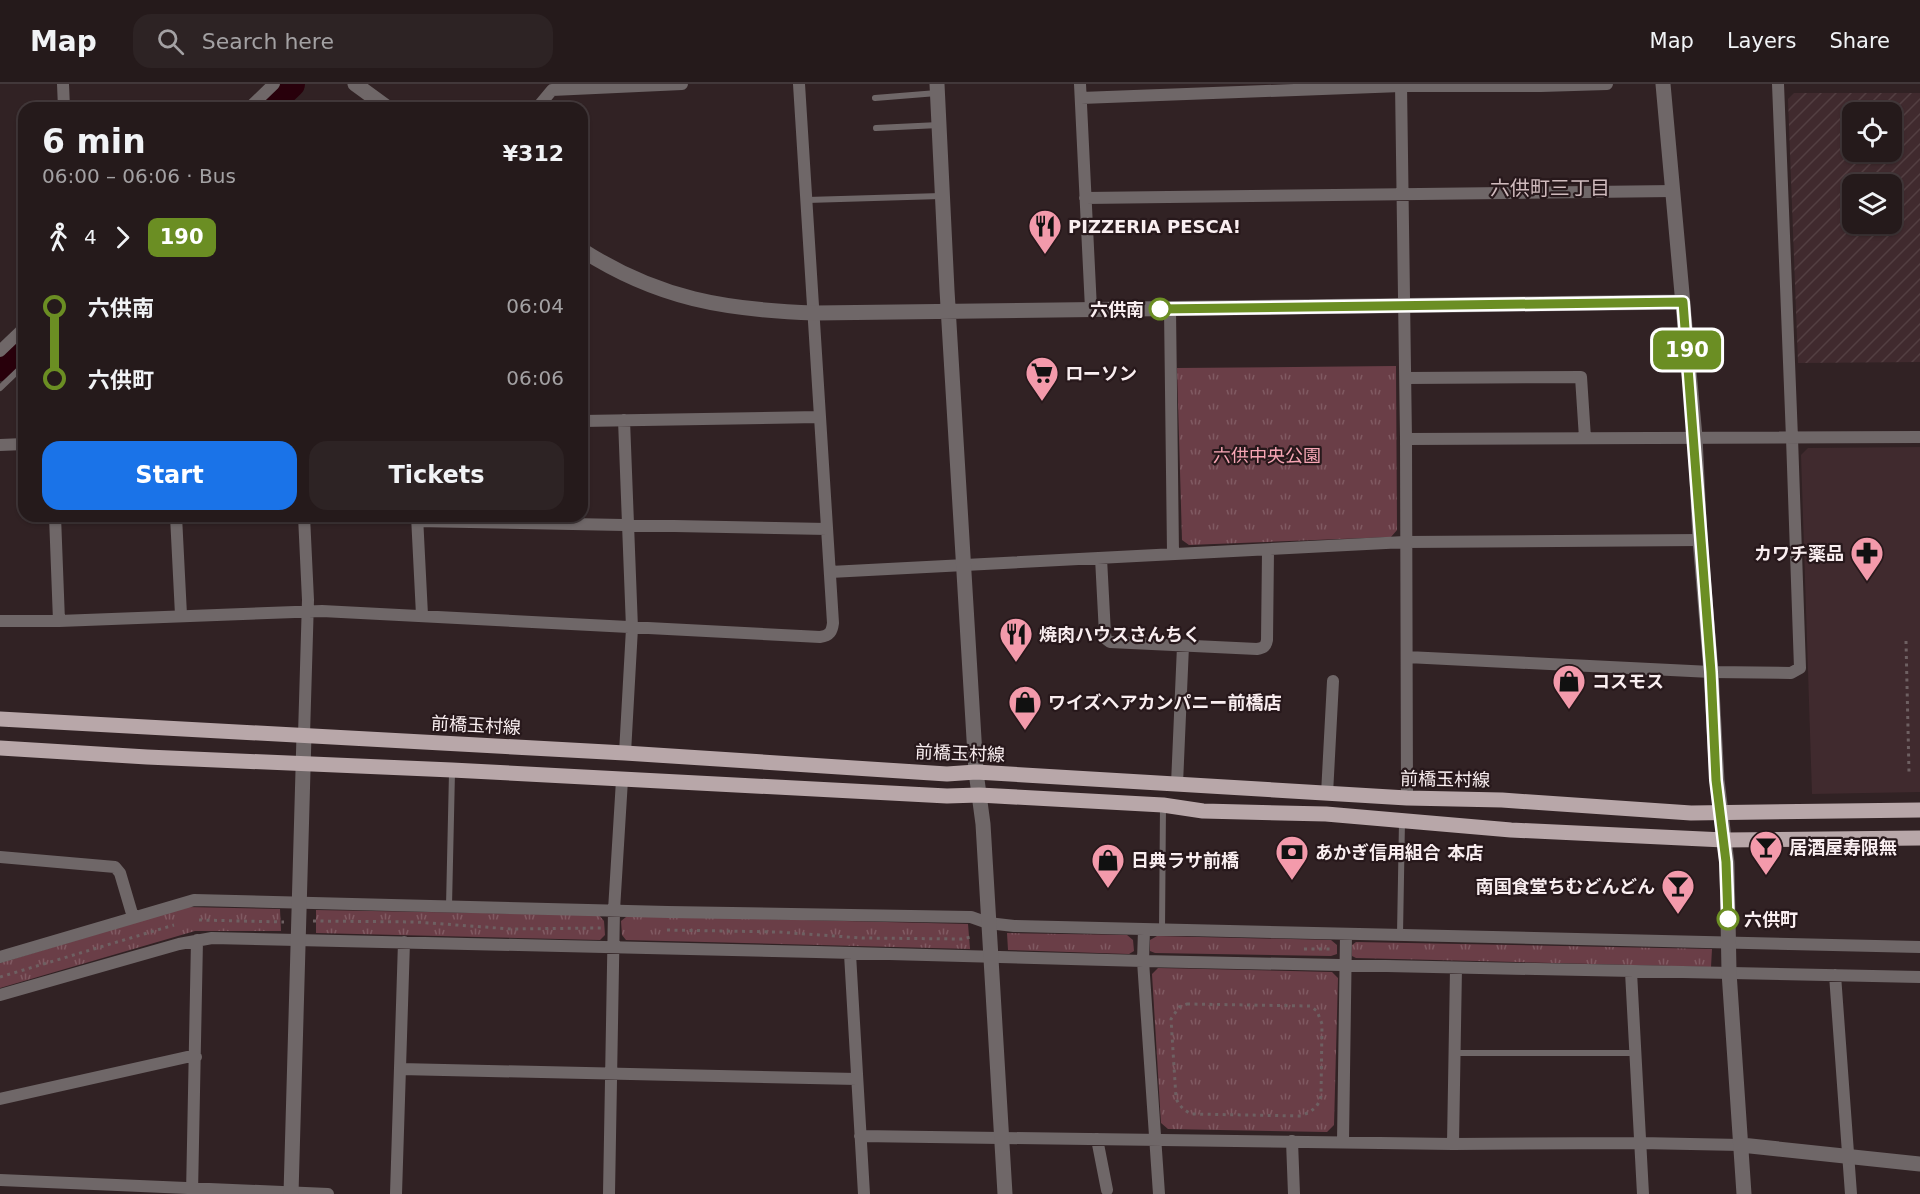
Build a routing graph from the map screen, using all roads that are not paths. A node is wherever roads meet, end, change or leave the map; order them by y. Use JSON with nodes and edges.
{"nodes":[{"id":1,"x":63,"y":84,"type":"edge"},
{"id":2,"x":274,"y":84,"type":"edge"},
{"id":3,"x":355,"y":84,"type":"edge"},
{"id":4,"x":682,"y":84,"type":"edge"},
{"id":5,"x":799,"y":84,"type":"edge"},
{"id":6,"x":1080,"y":84,"type":"edge"},
{"id":7,"x":1606,"y":84,"type":"edge"},
{"id":8,"x":1663,"y":84,"type":"edge"},
{"id":9,"x":1778,"y":84,"type":"edge"},
{"id":10,"x":1401,"y":85,"type":"edge"},
{"id":11,"x":1541,"y":85,"type":"edge"},
{"id":12,"x":551,"y":87,"type":"edge"},
{"id":13,"x":938,"y":88,"type":"edge"},
{"id":14,"x":875,"y":98,"type":"dead end"},
{"id":15,"x":1081,"y":98,"type":"junction"},
{"id":16,"x":64,"y":102,"type":"edge"},
{"id":17,"x":255,"y":102,"type":"edge"},
{"id":18,"x":380,"y":102,"type":"edge"},
{"id":19,"x":541,"y":102,"type":"edge"},
{"id":20,"x":940,"y":124,"type":"junction"},
{"id":21,"x":876,"y":128,"type":"dead end"},
{"id":22,"x":1674,"y":191,"type":"junction"},
{"id":23,"x":1403,"y":194,"type":"junction"},
{"id":24,"x":944,"y":196,"type":"junction"},
{"id":25,"x":1085,"y":198,"type":"junction"},
{"id":26,"x":807,"y":200,"type":"junction"},
{"id":27,"x":588,"y":253,"type":"edge"},
{"id":28,"x":1683,"y":302,"type":"junction"},
{"id":29,"x":1405,"y":305,"type":"junction"},
{"id":30,"x":1091,"y":309,"type":"junction"},
{"id":31,"x":1170,"y":309,"type":"junction"},
{"id":32,"x":948,"y":311,"type":"junction"},
{"id":33,"x":815,"y":314,"type":"junction"},
{"id":34,"x":18,"y":334,"type":"edge"},
{"id":35,"x":0,"y":351,"type":"edge"},
{"id":36,"x":18,"y":371,"type":"edge"},
{"id":37,"x":1406,"y":378,"type":"junction"},
{"id":38,"x":0,"y":388,"type":"edge"},
{"id":39,"x":819,"y":417,"type":"junction"},
{"id":40,"x":624,"y":420,"type":"junction"},
{"id":41,"x":588,"y":421,"type":"edge"},
{"id":42,"x":1695,"y":437,"type":"junction"},
{"id":43,"x":1920,"y":437,"type":"edge"},
{"id":44,"x":1585,"y":438,"type":"junction"},
{"id":45,"x":1792,"y":438,"type":"junction"},
{"id":46,"x":1406,"y":439,"type":"junction"},
{"id":47,"x":18,"y":444,"type":"edge"},
{"id":48,"x":0,"y":445,"type":"edge"},
{"id":49,"x":55,"y":522,"type":"edge"},
{"id":50,"x":176,"y":522,"type":"edge"},
{"id":51,"x":304,"y":522,"type":"edge"},
{"id":52,"x":417,"y":522,"type":"edge"},
{"id":53,"x":538,"y":522,"type":"edge"},
{"id":54,"x":629,"y":525,"type":"junction"},
{"id":55,"x":827,"y":529,"type":"junction"},
{"id":56,"x":1700,"y":540,"type":"junction"},
{"id":57,"x":1405,"y":542,"type":"junction"},
{"id":58,"x":1269,"y":550,"type":"junction"},
{"id":59,"x":1173,"y":553,"type":"junction"},
{"id":60,"x":1101,"y":558,"type":"junction"},
{"id":61,"x":964,"y":566,"type":"junction"},
{"id":62,"x":830,"y":572,"type":"junction"},
{"id":63,"x":308,"y":610,"type":"junction"},
{"id":64,"x":181,"y":615,"type":"junction"},
{"id":65,"x":422,"y":615,"type":"junction"},
{"id":66,"x":0,"y":621,"type":"edge"},
{"id":67,"x":59,"y":621,"type":"junction"},
{"id":68,"x":632,"y":628,"type":"junction"},
{"id":69,"x":1183,"y":646,"type":"junction"},
{"id":70,"x":1407,"y":657,"type":"junction"},
{"id":71,"x":1711,"y":672,"type":"junction"},
{"id":72,"x":1333,"y":681,"type":"dead end"},
{"id":73,"x":0,"y":719,"type":"edge"},
{"id":74,"x":304,"y":735,"type":"junction"},
{"id":75,"x":0,"y":748,"type":"edge"},
{"id":76,"x":625,"y":753,"type":"junction"},
{"id":77,"x":303,"y":763,"type":"junction"},
{"id":78,"x":453,"y":770,"type":"junction"},
{"id":79,"x":976,"y":772,"type":"junction"},
{"id":80,"x":622,"y":780,"type":"junction"},
{"id":81,"x":1177,"y":784,"type":"junction"},
{"id":82,"x":1327,"y":794,"type":"junction"},
{"id":83,"x":979,"y":795,"type":"junction"},
{"id":84,"x":1407,"y":798,"type":"junction"},
{"id":85,"x":1163,"y":805,"type":"junction"},
{"id":86,"x":1920,"y":810,"type":"edge"},
{"id":87,"x":1720,"y":814,"type":"junction"},
{"id":88,"x":1402,"y":820,"type":"junction"},
{"id":89,"x":1920,"y":838,"type":"edge"},
{"id":90,"x":1724,"y":840,"type":"junction"},
{"id":91,"x":0,"y":857,"type":"edge"},
{"id":92,"x":300,"y":902,"type":"junction"},
{"id":93,"x":448,"y":906,"type":"junction"},
{"id":94,"x":614,"y":910,"type":"junction"},
{"id":95,"x":133,"y":917,"type":"junction"},
{"id":96,"x":988,"y":923,"type":"junction"},
{"id":97,"x":1144,"y":930,"type":"junction"},
{"id":98,"x":1162,"y":930,"type":"junction"},
{"id":99,"x":1346,"y":934,"type":"junction"},
{"id":100,"x":1400,"y":934,"type":"junction"},
{"id":101,"x":199,"y":940,"type":"junction"},
{"id":102,"x":299,"y":941,"type":"junction"},
{"id":103,"x":404,"y":942,"type":"junction"},
{"id":104,"x":1728,"y":943,"type":"junction"},
{"id":105,"x":1920,"y":947,"type":"edge"},
{"id":106,"x":614,"y":948,"type":"junction"},
{"id":107,"x":849,"y":954,"type":"junction"},
{"id":108,"x":0,"y":957,"type":"edge"},
{"id":109,"x":990,"y":957,"type":"junction"},
{"id":110,"x":1143,"y":961,"type":"junction"},
{"id":111,"x":1346,"y":964,"type":"junction"},
{"id":112,"x":1456,"y":968,"type":"junction"},
{"id":113,"x":1631,"y":972,"type":"junction"},
{"id":114,"x":1730,"y":972,"type":"junction"},
{"id":115,"x":1836,"y":975,"type":"junction"},
{"id":116,"x":1920,"y":977,"type":"edge"},
{"id":117,"x":0,"y":995,"type":"edge"},
{"id":118,"x":1455,"y":1053,"type":"junction"},
{"id":119,"x":1635,"y":1053,"type":"junction"},
{"id":120,"x":196,"y":1057,"type":"junction"},
{"id":121,"x":400,"y":1069,"type":"junction"},
{"id":122,"x":612,"y":1074,"type":"junction"},
{"id":123,"x":857,"y":1079,"type":"junction"},
{"id":124,"x":0,"y":1099,"type":"edge"},
{"id":125,"x":860,"y":1136,"type":"junction"},
{"id":126,"x":1002,"y":1137,"type":"junction"},
{"id":127,"x":1097,"y":1139,"type":"junction"},
{"id":128,"x":1155,"y":1139,"type":"junction"},
{"id":129,"x":1292,"y":1142,"type":"junction"},
{"id":130,"x":1343,"y":1142,"type":"junction"},
{"id":131,"x":1640,"y":1143,"type":"junction"},
{"id":132,"x":1453,"y":1144,"type":"junction"},
{"id":133,"x":1741,"y":1145,"type":"junction"},
{"id":134,"x":1849,"y":1157,"type":"junction"},
{"id":135,"x":1920,"y":1164,"type":"edge"},
{"id":136,"x":0,"y":1180,"type":"edge"},
{"id":137,"x":1107,"y":1190,"type":"dead end"},
{"id":138,"x":192,"y":1191,"type":"edge"},
{"id":139,"x":291,"y":1193,"type":"edge"},
{"id":140,"x":328,"y":1194,"type":"edge"},
{"id":141,"x":396,"y":1194,"type":"edge"},
{"id":142,"x":609,"y":1194,"type":"edge"},
{"id":143,"x":864,"y":1194,"type":"edge"},
{"id":144,"x":1005,"y":1194,"type":"edge"},
{"id":145,"x":1159,"y":1194,"type":"edge"},
{"id":146,"x":1294,"y":1194,"type":"edge"},
{"id":147,"x":1644,"y":1194,"type":"edge"},
{"id":148,"x":1744,"y":1194,"type":"edge"},
{"id":149,"x":1851,"y":1194,"type":"edge"}],
"edges":[{"from":1,"to":16,"type":"street"},
{"from":2,"to":17,"type":"street"},
{"from":3,"to":18,"type":"street"},
{"from":4,"to":12,"type":"street"},
{"from":5,"to":26,"type":"street"},
{"from":6,"to":15,"type":"street"},
{"from":7,"to":11,"type":"street"},
{"from":8,"to":22,"type":"street"},
{"from":9,"to":45,"type":"street"},
{"from":10,"to":11,"type":"street"},
{"from":10,"to":15,"type":"street"},
{"from":10,"to":23,"type":"street"},
{"from":12,"to":19,"type":"street"},
{"from":13,"to":14,"type":"lane"},
{"from":13,"to":20,"type":"street"},
{"from":15,"to":25,"type":"street"},
{"from":20,"to":21,"type":"lane"},
{"from":20,"to":24,"type":"street"},
{"from":22,"to":23,"type":"street"},
{"from":22,"to":28,"type":"street"},
{"from":23,"to":25,"type":"street"},
{"from":23,"to":29,"type":"street"},
{"from":24,"to":26,"type":"lane"},
{"from":24,"to":32,"type":"street"},
{"from":25,"to":30,"type":"street"},
{"from":26,"to":33,"type":"street"},
{"from":27,"to":33,"type":"street"},
{"from":28,"to":29,"type":"street"},
{"from":28,"to":42,"type":"street"},
{"from":29,"to":31,"type":"street"},
{"from":29,"to":37,"type":"street"},
{"from":30,"to":31,"type":"street"},
{"from":30,"to":32,"type":"street"},
{"from":31,"to":59,"type":"street"},
{"from":32,"to":33,"type":"street"},
{"from":32,"to":61,"type":"street"},
{"from":33,"to":39,"type":"street"},
{"from":34,"to":35,"type":"street"},
{"from":36,"to":38,"type":"lane"},
{"from":37,"to":44,"type":"street"},
{"from":37,"to":46,"type":"street"},
{"from":39,"to":40,"type":"street"},
{"from":39,"to":55,"type":"street"},
{"from":40,"to":41,"type":"street"},
{"from":40,"to":54,"type":"street"},
{"from":42,"to":44,"type":"street"},
{"from":42,"to":45,"type":"street"},
{"from":42,"to":56,"type":"street"},
{"from":43,"to":45,"type":"street"},
{"from":44,"to":46,"type":"street"},
{"from":45,"to":71,"type":"street"},
{"from":46,"to":57,"type":"street"},
{"from":47,"to":48,"type":"street"},
{"from":49,"to":67,"type":"street"},
{"from":50,"to":64,"type":"street"},
{"from":51,"to":63,"type":"street"},
{"from":52,"to":65,"type":"street"},
{"from":53,"to":54,"type":"street"},
{"from":54,"to":55,"type":"street"},
{"from":54,"to":68,"type":"street"},
{"from":55,"to":62,"type":"street"},
{"from":56,"to":57,"type":"street"},
{"from":56,"to":71,"type":"street"},
{"from":57,"to":58,"type":"street"},
{"from":57,"to":70,"type":"street"},
{"from":58,"to":59,"type":"street"},
{"from":58,"to":69,"type":"street"},
{"from":59,"to":60,"type":"street"},
{"from":60,"to":61,"type":"street"},
{"from":60,"to":69,"type":"street"},
{"from":61,"to":62,"type":"street"},
{"from":61,"to":79,"type":"street"},
{"from":62,"to":68,"type":"street"},
{"from":63,"to":64,"type":"street"},
{"from":63,"to":65,"type":"street"},
{"from":63,"to":74,"type":"street"},
{"from":64,"to":67,"type":"street"},
{"from":65,"to":68,"type":"street"},
{"from":66,"to":67,"type":"street"},
{"from":68,"to":76,"type":"street"},
{"from":69,"to":81,"type":"street"},
{"from":70,"to":71,"type":"street"},
{"from":70,"to":84,"type":"street"},
{"from":71,"to":87,"type":"street"},
{"from":72,"to":82,"type":"street"},
{"from":73,"to":74,"type":"main road","name":"前橋玉村線"},
{"from":74,"to":76,"type":"main road","name":"前橋玉村線"},
{"from":74,"to":77,"type":"street"},
{"from":75,"to":77,"type":"main road"},
{"from":76,"to":79,"type":"main road","name":"前橋玉村線"},
{"from":77,"to":78,"type":"main road"},
{"from":77,"to":92,"type":"street"},
{"from":78,"to":80,"type":"main road"},
{"from":78,"to":93,"type":"lane"},
{"from":79,"to":81,"type":"main road","name":"前橋玉村線"},
{"from":79,"to":83,"type":"street"},
{"from":80,"to":83,"type":"main road"},
{"from":80,"to":94,"type":"street"},
{"from":81,"to":82,"type":"main road","name":"前橋玉村線"},
{"from":82,"to":84,"type":"main road","name":"前橋玉村線"},
{"from":83,"to":85,"type":"main road"},
{"from":83,"to":96,"type":"street"},
{"from":84,"to":87,"type":"main road","name":"前橋玉村線"},
{"from":85,"to":88,"type":"main road"},
{"from":85,"to":98,"type":"lane"},
{"from":86,"to":87,"type":"main road","name":"前橋玉村線"},
{"from":87,"to":90,"type":"street"},
{"from":88,"to":90,"type":"main road"},
{"from":88,"to":100,"type":"lane"},
{"from":89,"to":90,"type":"main road"},
{"from":90,"to":104,"type":"street"},
{"from":91,"to":95,"type":"street"},
{"from":92,"to":93,"type":"street"},
{"from":92,"to":95,"type":"street"},
{"from":92,"to":102,"type":"street"},
{"from":93,"to":94,"type":"street"},
{"from":94,"to":96,"type":"street"},
{"from":94,"to":106,"type":"street"},
{"from":95,"to":108,"type":"street"},
{"from":96,"to":97,"type":"street"},
{"from":96,"to":109,"type":"street"},
{"from":97,"to":98,"type":"street"},
{"from":97,"to":110,"type":"street"},
{"from":98,"to":99,"type":"street"},
{"from":99,"to":100,"type":"street"},
{"from":99,"to":111,"type":"street"},
{"from":100,"to":104,"type":"street"},
{"from":101,"to":102,"type":"street"},
{"from":101,"to":117,"type":"street"},
{"from":101,"to":120,"type":"street"},
{"from":102,"to":103,"type":"street"},
{"from":102,"to":139,"type":"street"},
{"from":103,"to":106,"type":"street"},
{"from":103,"to":121,"type":"street"},
{"from":104,"to":105,"type":"street"},
{"from":104,"to":114,"type":"street"},
{"from":106,"to":107,"type":"street"},
{"from":106,"to":122,"type":"street"},
{"from":107,"to":109,"type":"street"},
{"from":107,"to":123,"type":"street"},
{"from":109,"to":110,"type":"street"},
{"from":109,"to":126,"type":"street"},
{"from":110,"to":111,"type":"street"},
{"from":110,"to":128,"type":"street"},
{"from":111,"to":112,"type":"street"},
{"from":111,"to":130,"type":"street"},
{"from":112,"to":113,"type":"street"},
{"from":112,"to":118,"type":"street"},
{"from":113,"to":114,"type":"street"},
{"from":113,"to":119,"type":"street"},
{"from":114,"to":115,"type":"street"},
{"from":114,"to":133,"type":"street"},
{"from":115,"to":116,"type":"street"},
{"from":115,"to":134,"type":"street"},
{"from":118,"to":119,"type":"lane"},
{"from":118,"to":132,"type":"street"},
{"from":119,"to":131,"type":"street"},
{"from":120,"to":124,"type":"street"},
{"from":120,"to":138,"type":"street"},
{"from":121,"to":122,"type":"street"},
{"from":121,"to":141,"type":"street"},
{"from":122,"to":123,"type":"street"},
{"from":122,"to":142,"type":"street"},
{"from":123,"to":125,"type":"street"},
{"from":125,"to":126,"type":"street"},
{"from":125,"to":143,"type":"street"},
{"from":126,"to":127,"type":"street"},
{"from":126,"to":144,"type":"street"},
{"from":127,"to":128,"type":"street"},
{"from":127,"to":137,"type":"street"},
{"from":128,"to":129,"type":"street"},
{"from":128,"to":145,"type":"street"},
{"from":129,"to":130,"type":"street"},
{"from":129,"to":146,"type":"street"},
{"from":130,"to":132,"type":"street"},
{"from":131,"to":132,"type":"street"},
{"from":131,"to":133,"type":"street"},
{"from":131,"to":147,"type":"street"},
{"from":133,"to":134,"type":"street"},
{"from":133,"to":148,"type":"street"},
{"from":134,"to":135,"type":"street"},
{"from":134,"to":149,"type":"street"},
{"from":136,"to":138,"type":"street"},
{"from":138,"to":139,"type":"street"},
{"from":139,"to":140,"type":"street"}]}
